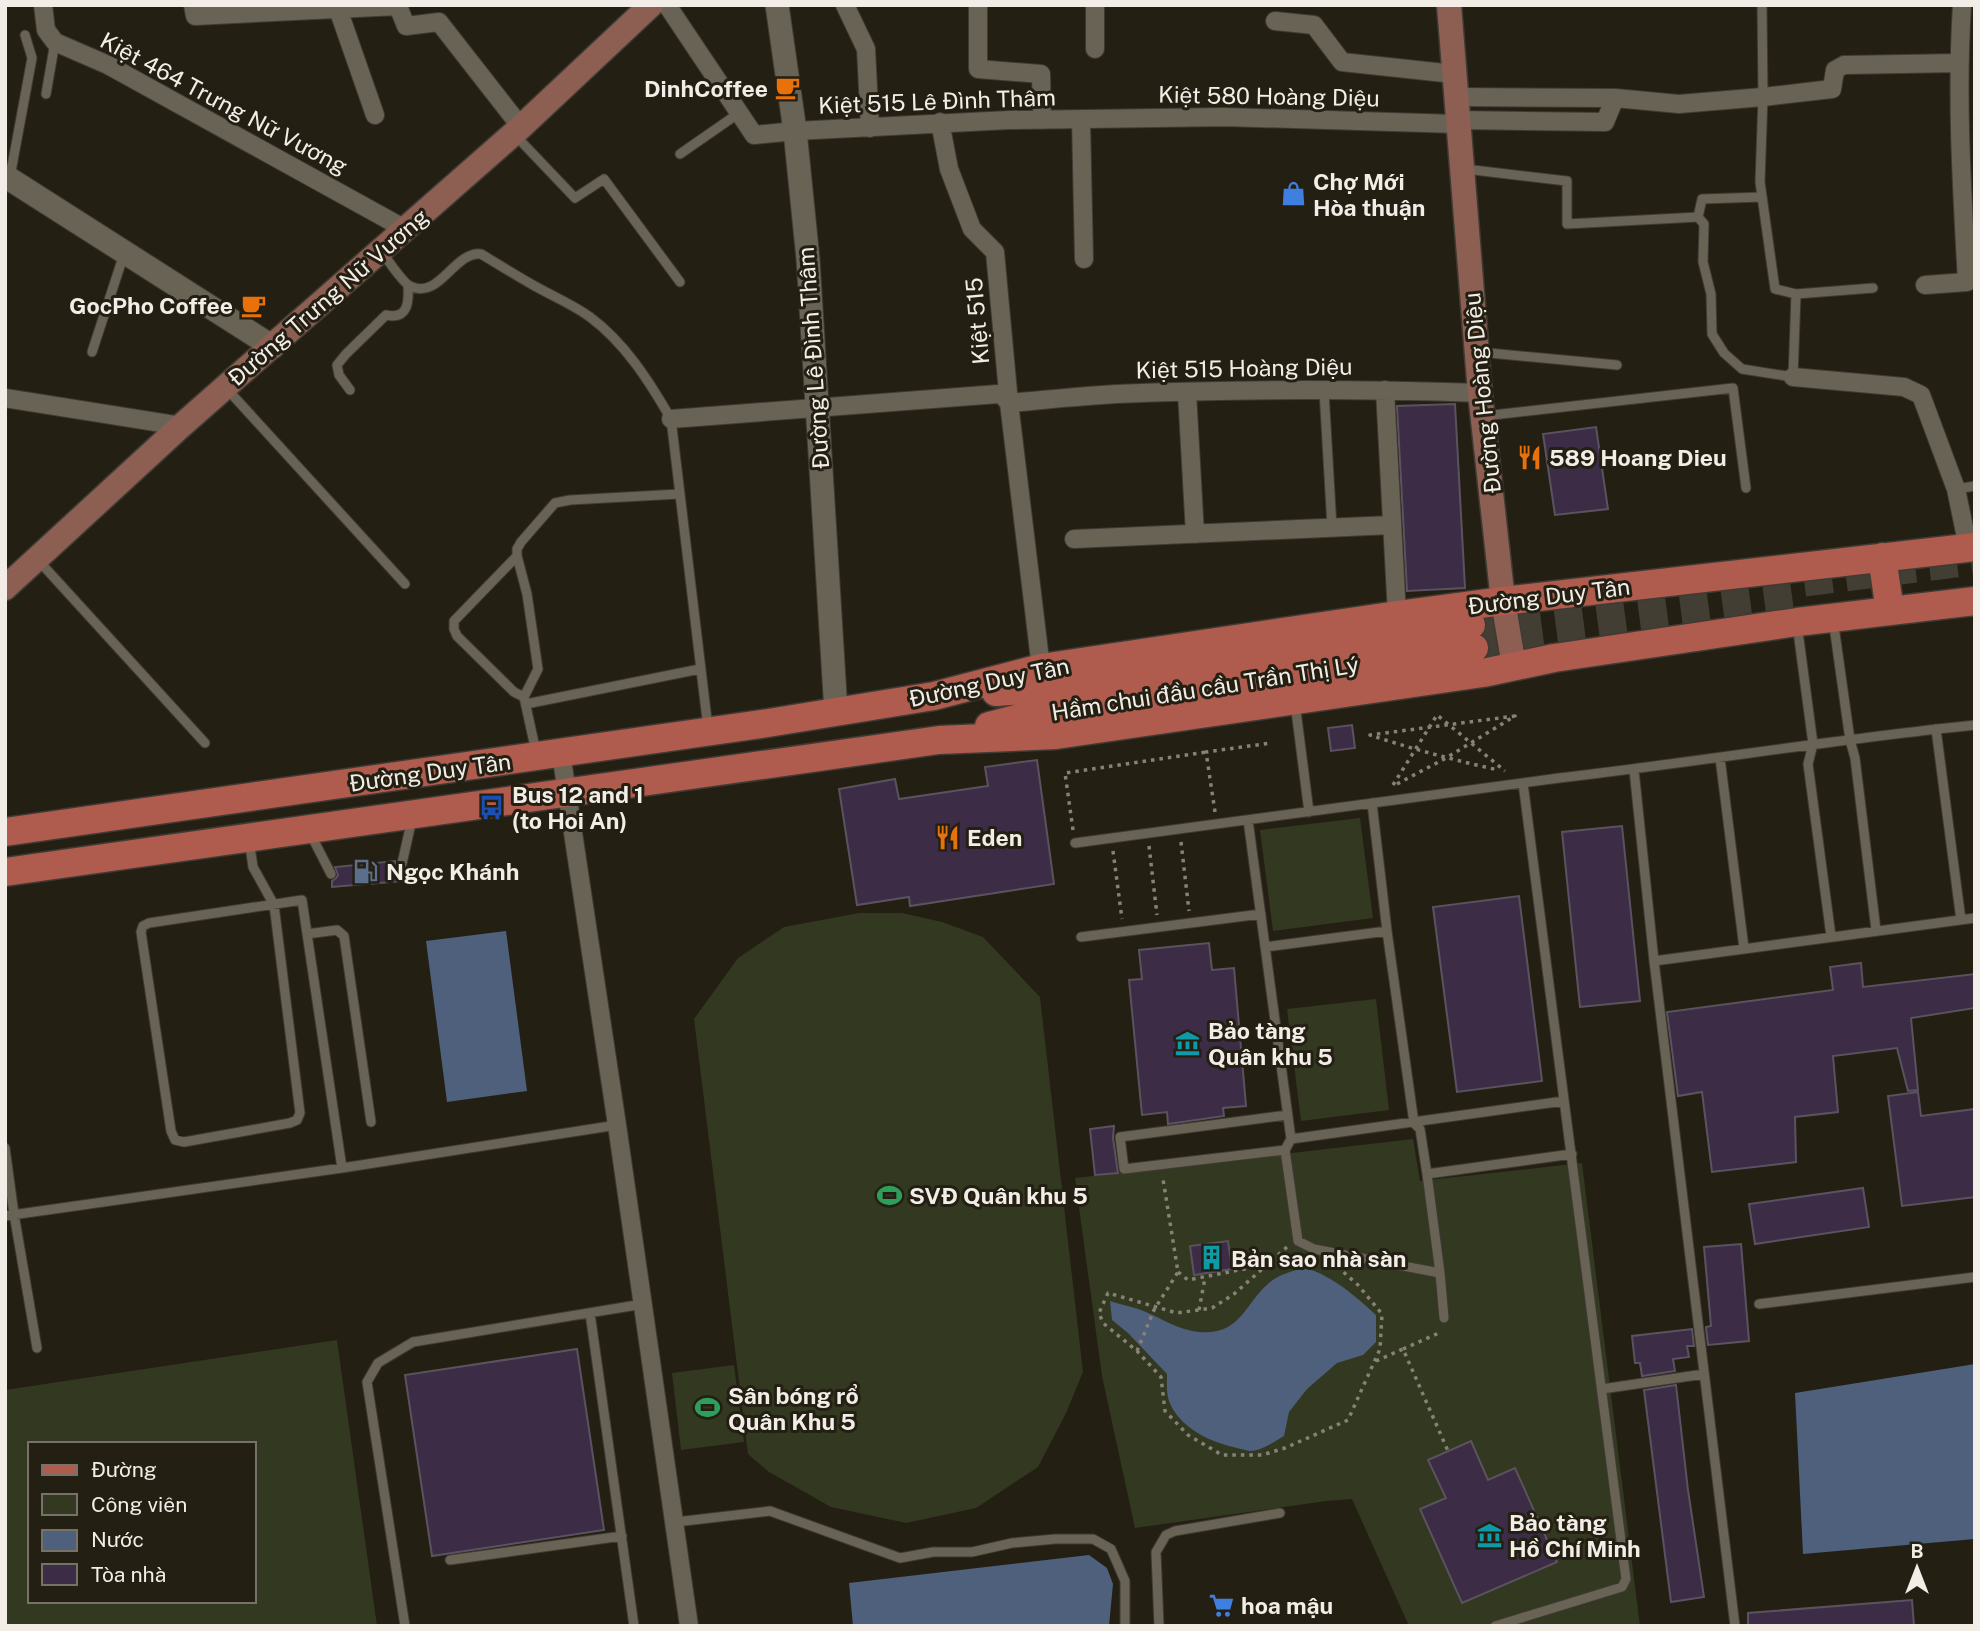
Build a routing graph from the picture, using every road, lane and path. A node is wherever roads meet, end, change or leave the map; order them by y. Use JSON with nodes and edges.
{"nodes":[{"id":1,"x":43,"y":5,"type":"edge"},
{"id":2,"x":193,"y":5,"type":"edge"},
{"id":3,"x":651,"y":5,"type":"edge"},
{"id":4,"x":667,"y":5,"type":"edge"},
{"id":5,"x":777,"y":5,"type":"edge"},
{"id":6,"x":845,"y":5,"type":"edge"},
{"id":7,"x":978,"y":5,"type":"edge"},
{"id":8,"x":1095,"y":5,"type":"edge"},
{"id":9,"x":1449,"y":5,"type":"edge"},
{"id":10,"x":1762,"y":5,"type":"edge"},
{"id":11,"x":1962,"y":5,"type":"edge"},
{"id":12,"x":370,"y":6,"type":"edge"},
{"id":13,"x":338,"y":9,"type":"junction"},
{"id":14,"x":1275,"y":21,"type":"dead end"},
{"id":15,"x":25,"y":35,"type":"dead end"},
{"id":16,"x":55,"y":42,"type":"junction"},
{"id":17,"x":1095,"y":49,"type":"dead end"},
{"id":18,"x":1958,"y":63,"type":"junction"},
{"id":19,"x":46,"y":94,"type":"dead end"},
{"id":20,"x":1763,"y":97,"type":"junction"},
{"id":21,"x":1456,"y":104,"type":"junction"},
{"id":22,"x":739,"y":113,"type":"junction"},
{"id":23,"x":375,"y":115,"type":"dead end"},
{"id":24,"x":1042,"y":120,"type":"junction"},
{"id":25,"x":1081,"y":120,"type":"junction"},
{"id":26,"x":940,"y":122,"type":"junction"},
{"id":27,"x":870,"y":128,"type":"junction"},
{"id":28,"x":517,"y":131,"type":"junction"},
{"id":29,"x":795,"y":131,"type":"junction"},
{"id":30,"x":680,"y":154,"type":"dead end"},
{"id":31,"x":1461,"y":168,"type":"junction"},
{"id":32,"x":7,"y":177,"type":"edge"},
{"id":33,"x":1968,"y":189,"type":"edge"},
{"id":34,"x":1762,"y":197,"type":"junction"},
{"id":35,"x":1698,"y":217,"type":"junction"},
{"id":36,"x":405,"y":229,"type":"junction"},
{"id":37,"x":381,"y":251,"type":"junction"},
{"id":38,"x":125,"y":253,"type":"junction"},
{"id":39,"x":1084,"y":260,"type":"dead end"},
{"id":40,"x":680,"y":282,"type":"dead end"},
{"id":41,"x":1926,"y":285,"type":"dead end"},
{"id":42,"x":408,"y":286,"type":"junction"},
{"id":43,"x":1873,"y":288,"type":"dead end"},
{"id":44,"x":1796,"y":294,"type":"junction"},
{"id":45,"x":273,"y":347,"type":"junction"},
{"id":46,"x":92,"y":352,"type":"dead end"},
{"id":47,"x":1477,"y":352,"type":"junction"},
{"id":48,"x":1617,"y":365,"type":"dead end"},
{"id":49,"x":1793,"y":377,"type":"junction"},
{"id":50,"x":225,"y":387,"type":"junction"},
{"id":51,"x":350,"y":390,"type":"dead end"},
{"id":52,"x":1385,"y":390,"type":"junction"},
{"id":53,"x":1324,"y":391,"type":"junction"},
{"id":54,"x":1187,"y":393,"type":"junction"},
{"id":55,"x":5,"y":398,"type":"edge"},
{"id":56,"x":1009,"y":403,"type":"junction"},
{"id":57,"x":1482,"y":405,"type":"junction"},
{"id":58,"x":816,"y":409,"type":"junction"},
{"id":59,"x":671,"y":419,"type":"junction"},
{"id":60,"x":181,"y":426,"type":"junction"},
{"id":61,"x":1975,"y":486,"type":"edge"},
{"id":62,"x":1746,"y":488,"type":"dead end"},
{"id":63,"x":1956,"y":489,"type":"junction"},
{"id":64,"x":679,"y":494,"type":"junction"},
{"id":65,"x":1392,"y":525,"type":"junction"},
{"id":66,"x":1332,"y":527,"type":"junction"},
{"id":67,"x":1195,"y":534,"type":"junction"},
{"id":68,"x":1074,"y":539,"type":"dead end"},
{"id":69,"x":1971,"y":547,"type":"edge"},
{"id":70,"x":517,"y":556,"type":"junction"},
{"id":71,"x":1882,"y":557,"type":"junction"},
{"id":72,"x":37,"y":559,"type":"junction"},
{"id":73,"x":405,"y":584,"type":"dead end"},
{"id":74,"x":5,"y":588,"type":"edge"},
{"id":75,"x":1503,"y":601,"type":"junction"},
{"id":76,"x":1975,"y":601,"type":"edge"},
{"id":77,"x":1890,"y":611,"type":"junction"},
{"id":78,"x":1397,"y":615,"type":"junction"},
{"id":79,"x":1833,"y":618,"type":"junction"},
{"id":80,"x":1797,"y":622,"type":"junction"},
{"id":81,"x":1514,"y":666,"type":"junction"},
{"id":82,"x":1041,"y":668,"type":"junction"},
{"id":83,"x":700,"y":669,"type":"junction"},
{"id":84,"x":933,"y":696,"type":"junction"},
{"id":85,"x":525,"y":700,"type":"junction"},
{"id":86,"x":1295,"y":701,"type":"junction"},
{"id":87,"x":836,"y":712,"type":"junction"},
{"id":88,"x":1448,"y":725,"type":"junction"},
{"id":89,"x":1975,"y":725,"type":"edge"},
{"id":90,"x":1429,"y":728,"type":"junction"},
{"id":91,"x":1936,"y":729,"type":"junction"},
{"id":92,"x":708,"y":732,"type":"junction"},
{"id":93,"x":939,"y":740,"type":"junction"},
{"id":94,"x":1850,"y":740,"type":"junction"},
{"id":95,"x":1470,"y":742,"type":"junction"},
{"id":96,"x":205,"y":743,"type":"dead end"},
{"id":97,"x":1271,"y":743,"type":"dead end"},
{"id":98,"x":1813,"y":744,"type":"junction"},
{"id":99,"x":1415,"y":750,"type":"junction"},
{"id":100,"x":1206,"y":752,"type":"junction"},
{"id":101,"x":549,"y":755,"type":"junction"},
{"id":102,"x":1446,"y":758,"type":"junction"},
{"id":103,"x":1720,"y":758,"type":"junction"},
{"id":104,"x":1634,"y":769,"type":"junction"},
{"id":105,"x":1523,"y":783,"type":"junction"},
{"id":106,"x":567,"y":792,"type":"junction"},
{"id":107,"x":1372,"y":803,"type":"junction"},
{"id":108,"x":1309,"y":812,"type":"junction"},
{"id":109,"x":414,"y":814,"type":"junction"},
{"id":110,"x":1248,"y":820,"type":"junction"},
{"id":111,"x":1217,"y":824,"type":"junction"},
{"id":112,"x":308,"y":829,"type":"junction"},
{"id":113,"x":1179,"y":829,"type":"junction"},
{"id":114,"x":5,"y":832,"type":"edge"},
{"id":115,"x":1147,"y":833,"type":"junction"},
{"id":116,"x":249,"y":838,"type":"junction"},
{"id":117,"x":1112,"y":838,"type":"junction"},
{"id":118,"x":1074,"y":843,"type":"joint"},
{"id":119,"x":401,"y":868,"type":"dead end"},
{"id":120,"x":5,"y":872,"type":"edge"},
{"id":121,"x":331,"y":874,"type":"dead end"},
{"id":122,"x":274,"y":905,"type":"junction"},
{"id":123,"x":1261,"y":914,"type":"junction"},
{"id":124,"x":1975,"y":918,"type":"edge"},
{"id":125,"x":1961,"y":920,"type":"junction"},
{"id":126,"x":1191,"y":923,"type":"junction"},
{"id":127,"x":1159,"y":927,"type":"junction"},
{"id":128,"x":1876,"y":930,"type":"junction"},
{"id":129,"x":1387,"y":931,"type":"junction"},
{"id":130,"x":1123,"y":932,"type":"junction"},
{"id":131,"x":307,"y":934,"type":"junction"},
{"id":132,"x":1830,"y":936,"type":"junction"},
{"id":133,"x":1081,"y":937,"type":"dead end"},
{"id":134,"x":1265,"y":947,"type":"junction"},
{"id":135,"x":1744,"y":948,"type":"junction"},
{"id":136,"x":1654,"y":961,"type":"junction"},
{"id":137,"x":1564,"y":1101,"type":"junction"},
{"id":138,"x":1287,"y":1115,"type":"junction"},
{"id":139,"x":371,"y":1122,"type":"dead end"},
{"id":140,"x":1414,"y":1123,"type":"junction"},
{"id":141,"x":617,"y":1125,"type":"junction"},
{"id":142,"x":1290,"y":1139,"type":"junction"},
{"id":143,"x":5,"y":1148,"type":"edge"},
{"id":144,"x":1285,"y":1150,"type":"junction"},
{"id":145,"x":1572,"y":1154,"type":"junction"},
{"id":146,"x":1161,"y":1165,"type":"junction"},
{"id":147,"x":342,"y":1168,"type":"junction"},
{"id":148,"x":1427,"y":1174,"type":"junction"},
{"id":149,"x":10,"y":1215,"type":"edge"},
{"id":150,"x":1297,"y":1238,"type":"junction"},
{"id":151,"x":1339,"y":1253,"type":"junction"},
{"id":152,"x":1268,"y":1264,"type":"junction"},
{"id":153,"x":1178,"y":1272,"type":"junction"},
{"id":154,"x":1440,"y":1273,"type":"junction"},
{"id":155,"x":1975,"y":1277,"type":"edge"},
{"id":156,"x":1205,"y":1278,"type":"junction"},
{"id":157,"x":643,"y":1304,"type":"junction"},
{"id":158,"x":1759,"y":1304,"type":"dead end"},
{"id":159,"x":1155,"y":1308,"type":"junction"},
{"id":160,"x":1199,"y":1310,"type":"junction"},
{"id":161,"x":590,"y":1313,"type":"junction"},
{"id":162,"x":1444,"y":1318,"type":"joint"},
{"id":163,"x":37,"y":1348,"type":"dead end"},
{"id":164,"x":1403,"y":1349,"type":"junction"},
{"id":165,"x":1137,"y":1351,"type":"junction"},
{"id":166,"x":1375,"y":1361,"type":"junction"},
{"id":167,"x":1704,"y":1374,"type":"junction"},
{"id":168,"x":1602,"y":1389,"type":"junction"},
{"id":169,"x":1448,"y":1451,"type":"dead end"},
{"id":170,"x":1280,"y":1513,"type":"dead end"},
{"id":171,"x":676,"y":1522,"type":"junction"},
{"id":172,"x":622,"y":1536,"type":"junction"},
{"id":173,"x":450,"y":1560,"type":"dead end"},
{"id":174,"x":405,"y":1626,"type":"edge"},
{"id":175,"x":635,"y":1626,"type":"edge"},
{"id":176,"x":690,"y":1626,"type":"edge"},
{"id":177,"x":1125,"y":1626,"type":"edge"},
{"id":178,"x":1159,"y":1626,"type":"edge"},
{"id":179,"x":1495,"y":1626,"type":"edge"},
{"id":180,"x":1735,"y":1626,"type":"edge"}],
"edges":[{"from":1,"to":16,"type":"street"},
{"from":2,"to":13,"type":"street"},
{"from":3,"to":28,"type":"main road","name":"Đường Trưng Nữ Vương"},
{"from":4,"to":22,"type":"street"},
{"from":5,"to":29,"type":"street","name":"Đường Lê Đình Thâm"},
{"from":6,"to":27,"type":"street"},
{"from":7,"to":24,"type":"street"},
{"from":8,"to":17,"type":"street"},
{"from":9,"to":21,"type":"main road","name":"Đường Hoàng Diệu"},
{"from":10,"to":20,"type":"lane"},
{"from":11,"to":18,"type":"street"},
{"from":12,"to":13,"type":"street"},
{"from":12,"to":28,"type":"street"},
{"from":13,"to":23,"type":"street"},
{"from":14,"to":21,"type":"street"},
{"from":15,"to":32,"type":"lane"},
{"from":16,"to":19,"type":"lane"},
{"from":16,"to":36,"type":"street","name":"Kiệt 464 Trưng Nữ Vương"},
{"from":18,"to":20,"type":"street"},
{"from":18,"to":33,"type":"street"},
{"from":20,"to":21,"type":"street"},
{"from":20,"to":34,"type":"lane"},
{"from":21,"to":25,"type":"street","name":"Kiệt 580 Hoàng Diệu"},
{"from":21,"to":31,"type":"main road","name":"Đường Hoàng Diệu"},
{"from":22,"to":29,"type":"street","name":"Kiệt 515 Lê Đình Thâm"},
{"from":22,"to":30,"type":"lane"},
{"from":24,"to":25,"type":"street","name":"Kiệt 515 Lê Đình Thâm"},
{"from":24,"to":26,"type":"street","name":"Kiệt 515 Lê Đình Thâm"},
{"from":25,"to":39,"type":"street"},
{"from":26,"to":27,"type":"street","name":"Kiệt 515 Lê Đình Thâm"},
{"from":26,"to":56,"type":"street","name":"Kiệt 515"},
{"from":27,"to":29,"type":"street","name":"Kiệt 515 Lê Đình Thâm"},
{"from":28,"to":36,"type":"main road","name":"Đường Trưng Nữ Vương"},
{"from":28,"to":40,"type":"lane"},
{"from":29,"to":58,"type":"street","name":"Đường Lê Đình Thâm"},
{"from":31,"to":35,"type":"lane"},
{"from":31,"to":47,"type":"main road","name":"Đường Hoàng Diệu"},
{"from":32,"to":38,"type":"street"},
{"from":33,"to":41,"type":"street"},
{"from":34,"to":35,"type":"lane"},
{"from":34,"to":44,"type":"lane"},
{"from":35,"to":49,"type":"lane"},
{"from":36,"to":37,"type":"main road","name":"Đường Trưng Nữ Vương"},
{"from":37,"to":42,"type":"lane"},
{"from":37,"to":45,"type":"main road","name":"Đường Trưng Nữ Vương"},
{"from":38,"to":45,"type":"street"},
{"from":38,"to":46,"type":"lane"},
{"from":42,"to":51,"type":"lane"},
{"from":42,"to":59,"type":"lane"},
{"from":43,"to":44,"type":"lane"},
{"from":44,"to":49,"type":"lane"},
{"from":45,"to":50,"type":"main road","name":"Đường Trưng Nữ Vương"},
{"from":47,"to":48,"type":"lane"},
{"from":47,"to":57,"type":"main road","name":"Đường Hoàng Diệu"},
{"from":49,"to":63,"type":"street"},
{"from":50,"to":60,"type":"main road","name":"Đường Trưng Nữ Vương"},
{"from":50,"to":73,"type":"lane"},
{"from":52,"to":53,"type":"street","name":"Kiệt 515 Hoàng Diệu"},
{"from":52,"to":57,"type":"street","name":"Kiệt 515 Hoàng Diệu"},
{"from":52,"to":65,"type":"street"},
{"from":53,"to":54,"type":"street","name":"Kiệt 515 Hoàng Diệu"},
{"from":53,"to":66,"type":"lane"},
{"from":54,"to":56,"type":"street","name":"Kiệt 515 Hoàng Diệu"},
{"from":54,"to":67,"type":"street"},
{"from":55,"to":60,"type":"street"},
{"from":56,"to":58,"type":"street","name":"Kiệt 515 Hoàng Diệu"},
{"from":56,"to":82,"type":"street","name":"Kiệt 515"},
{"from":57,"to":62,"type":"lane"},
{"from":57,"to":75,"type":"main road","name":"Đường Hoàng Diệu"},
{"from":58,"to":59,"type":"street","name":"Kiệt 515 Hoàng Diệu"},
{"from":58,"to":87,"type":"street","name":"Đường Lê Đình Thâm"},
{"from":59,"to":64,"type":"lane"},
{"from":60,"to":72,"type":"main road","name":"Đường Trưng Nữ Vương"},
{"from":61,"to":63,"type":"lane"},
{"from":63,"to":69,"type":"street"},
{"from":64,"to":70,"type":"lane"},
{"from":64,"to":83,"type":"lane"},
{"from":65,"to":66,"type":"street"},
{"from":65,"to":78,"type":"street"},
{"from":66,"to":67,"type":"street"},
{"from":67,"to":68,"type":"street"},
{"from":69,"to":71,"type":"main road","name":"Đường Duy Tân"},
{"from":70,"to":85,"type":"lane"},
{"from":70,"to":85,"type":"lane"},
{"from":71,"to":75,"type":"main road","name":"Đường Duy Tân"},
{"from":71,"to":77,"type":"main road"},
{"from":72,"to":74,"type":"main road","name":"Đường Trưng Nữ Vương"},
{"from":72,"to":96,"type":"lane"},
{"from":75,"to":78,"type":"main road","name":"Đường Duy Tân"},
{"from":75,"to":81,"type":"main road","name":"Đường Hoàng Diệu"},
{"from":76,"to":77,"type":"main road","name":"Đường Duy Tân"},
{"from":77,"to":79,"type":"main road","name":"Đường Duy Tân"},
{"from":78,"to":82,"type":"main road","name":"Đường Duy Tân"},
{"from":79,"to":80,"type":"main road","name":"Đường Duy Tân"},
{"from":79,"to":94,"type":"lane"},
{"from":80,"to":81,"type":"main road","name":"Đường Duy Tân"},
{"from":80,"to":98,"type":"lane"},
{"from":81,"to":86,"type":"main road","name":"Đường Duy Tân"},
{"from":82,"to":84,"type":"main road","name":"Đường Duy Tân"},
{"from":83,"to":85,"type":"lane"},
{"from":83,"to":92,"type":"lane"},
{"from":84,"to":87,"type":"main road","name":"Đường Duy Tân"},
{"from":84,"to":93,"type":"main road","name":"Hầm chui đầu cầu Trần Thị Lý"},
{"from":85,"to":101,"type":"lane"},
{"from":86,"to":93,"type":"main road","name":"Đường Duy Tân"},
{"from":86,"to":108,"type":"lane"},
{"from":87,"to":92,"type":"main road","name":"Đường Duy Tân"},
{"from":88,"to":90,"type":"path"},
{"from":88,"to":90,"type":"path"},
{"from":88,"to":95,"type":"path"},
{"from":88,"to":95,"type":"path"},
{"from":89,"to":91,"type":"lane"},
{"from":90,"to":99,"type":"path"},
{"from":90,"to":99,"type":"path"},
{"from":91,"to":94,"type":"lane"},
{"from":91,"to":125,"type":"lane"},
{"from":92,"to":101,"type":"main road","name":"Đường Duy Tân"},
{"from":93,"to":106,"type":"main road","name":"Đường Duy Tân"},
{"from":94,"to":98,"type":"lane"},
{"from":94,"to":128,"type":"lane"},
{"from":95,"to":102,"type":"path"},
{"from":95,"to":102,"type":"path"},
{"from":97,"to":100,"type":"path"},
{"from":98,"to":103,"type":"lane"},
{"from":98,"to":132,"type":"lane"},
{"from":99,"to":102,"type":"path"},
{"from":99,"to":102,"type":"path"},
{"from":100,"to":111,"type":"path"},
{"from":100,"to":118,"type":"path"},
{"from":101,"to":106,"type":"street"},
{"from":101,"to":114,"type":"main road","name":"Đường Duy Tân"},
{"from":103,"to":104,"type":"lane"},
{"from":103,"to":135,"type":"lane"},
{"from":104,"to":105,"type":"lane"},
{"from":104,"to":136,"type":"lane"},
{"from":105,"to":107,"type":"lane"},
{"from":105,"to":137,"type":"lane"},
{"from":106,"to":109,"type":"main road","name":"Đường Duy Tân"},
{"from":106,"to":141,"type":"street"},
{"from":107,"to":108,"type":"lane"},
{"from":107,"to":129,"type":"lane"},
{"from":108,"to":110,"type":"lane"},
{"from":109,"to":112,"type":"main road","name":"Đường Duy Tân"},
{"from":109,"to":119,"type":"lane"},
{"from":110,"to":111,"type":"lane"},
{"from":110,"to":123,"type":"lane"},
{"from":111,"to":113,"type":"lane"},
{"from":112,"to":116,"type":"main road","name":"Đường Duy Tân"},
{"from":112,"to":121,"type":"lane"},
{"from":113,"to":115,"type":"lane"},
{"from":113,"to":126,"type":"path"},
{"from":115,"to":117,"type":"lane"},
{"from":115,"to":127,"type":"path"},
{"from":116,"to":120,"type":"main road","name":"Đường Duy Tân"},
{"from":116,"to":122,"type":"lane"},
{"from":117,"to":118,"type":"lane"},
{"from":117,"to":130,"type":"path"},
{"from":122,"to":122,"type":"lane"},
{"from":122,"to":131,"type":"lane"},
{"from":123,"to":126,"type":"lane"},
{"from":123,"to":134,"type":"lane"},
{"from":124,"to":125,"type":"lane"},
{"from":125,"to":128,"type":"lane"},
{"from":126,"to":127,"type":"lane"},
{"from":127,"to":130,"type":"lane"},
{"from":128,"to":132,"type":"lane"},
{"from":129,"to":134,"type":"lane"},
{"from":129,"to":140,"type":"lane"},
{"from":130,"to":133,"type":"lane"},
{"from":131,"to":139,"type":"lane"},
{"from":131,"to":147,"type":"lane"},
{"from":132,"to":135,"type":"lane"},
{"from":134,"to":138,"type":"lane"},
{"from":135,"to":136,"type":"lane"},
{"from":136,"to":167,"type":"lane"},
{"from":137,"to":140,"type":"lane"},
{"from":137,"to":145,"type":"lane"},
{"from":138,"to":142,"type":"lane"},
{"from":138,"to":146,"type":"lane"},
{"from":140,"to":142,"type":"lane"},
{"from":140,"to":148,"type":"lane"},
{"from":141,"to":147,"type":"lane"},
{"from":141,"to":157,"type":"street"},
{"from":142,"to":144,"type":"lane"},
{"from":143,"to":149,"type":"lane"},
{"from":144,"to":146,"type":"lane"},
{"from":144,"to":150,"type":"lane"},
{"from":145,"to":148,"type":"lane"},
{"from":145,"to":168,"type":"lane"},
{"from":146,"to":153,"type":"path"},
{"from":147,"to":149,"type":"lane"},
{"from":148,"to":154,"type":"lane"},
{"from":149,"to":163,"type":"lane"},
{"from":150,"to":151,"type":"lane"},
{"from":150,"to":152,"type":"path"},
{"from":151,"to":154,"type":"lane"},
{"from":151,"to":166,"type":"path"},
{"from":152,"to":156,"type":"path"},
{"from":152,"to":160,"type":"path"},
{"from":153,"to":156,"type":"path"},
{"from":153,"to":159,"type":"path"},
{"from":154,"to":162,"type":"lane"},
{"from":155,"to":158,"type":"lane"},
{"from":156,"to":160,"type":"path"},
{"from":157,"to":161,"type":"lane"},
{"from":157,"to":171,"type":"street"},
{"from":159,"to":160,"type":"path"},
{"from":159,"to":165,"type":"path"},
{"from":159,"to":165,"type":"path"},
{"from":161,"to":172,"type":"lane"},
{"from":161,"to":174,"type":"lane"},
{"from":162,"to":164,"type":"path"},
{"from":164,"to":166,"type":"path"},
{"from":164,"to":169,"type":"path"},
{"from":165,"to":166,"type":"path"},
{"from":167,"to":168,"type":"lane"},
{"from":167,"to":180,"type":"lane"},
{"from":168,"to":179,"type":"lane"},
{"from":170,"to":178,"type":"lane"},
{"from":171,"to":176,"type":"street"},
{"from":171,"to":177,"type":"lane"},
{"from":172,"to":173,"type":"lane"},
{"from":172,"to":175,"type":"lane"}]}
